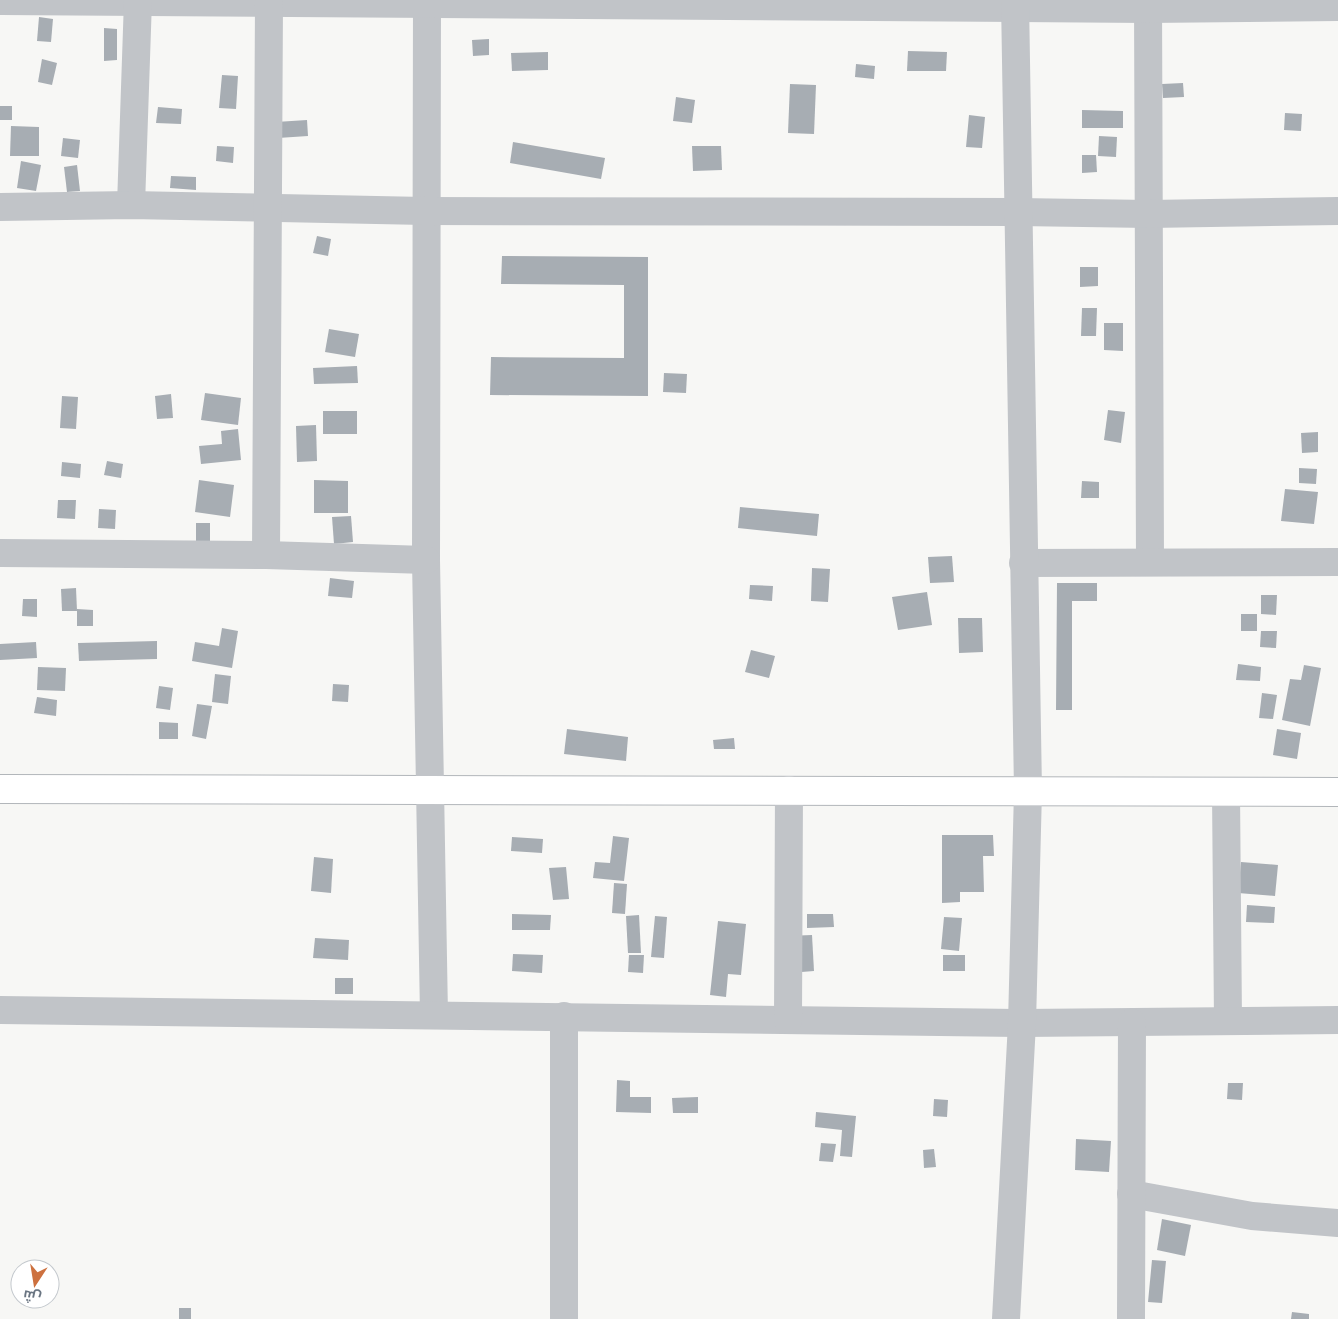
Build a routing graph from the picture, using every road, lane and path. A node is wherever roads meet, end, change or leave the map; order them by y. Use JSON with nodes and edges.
{"nodes":[{"id":1,"x":0,"y":1,"type":"edge"},
{"id":2,"x":138,"y":1,"type":"edge"},
{"id":3,"x":269,"y":2,"type":"junction"},
{"id":4,"x":427,"y":2,"type":"edge"},
{"id":5,"x":578,"y":3,"type":"edge"},
{"id":6,"x":770,"y":3,"type":"edge"},
{"id":7,"x":1015,"y":4,"type":"edge"},
{"id":8,"x":1148,"y":4,"type":"edge"},
{"id":9,"x":1338,"y":7,"type":"edge"},
{"id":10,"x":131,"y":205,"type":"junction"},
{"id":11,"x":0,"y":206,"type":"edge"},
{"id":12,"x":266,"y":209,"type":"junction"},
{"id":13,"x":425,"y":211,"type":"junction"},
{"id":14,"x":1338,"y":211,"type":"edge"},
{"id":15,"x":1018,"y":212,"type":"junction"},
{"id":16,"x":1149,"y":214,"type":"junction"},
{"id":17,"x":0,"y":553,"type":"edge"},
{"id":18,"x":266,"y":556,"type":"junction"},
{"id":19,"x":426,"y":560,"type":"junction"},
{"id":20,"x":1150,"y":562,"type":"junction"},
{"id":21,"x":1338,"y":562,"type":"edge"},
{"id":22,"x":1023,"y":563,"type":"junction"},
{"id":23,"x":0,"y":789,"type":"edge"},
{"id":24,"x":430,"y":790,"type":"junction"},
{"id":25,"x":789,"y":790,"type":"junction"},
{"id":26,"x":1028,"y":791,"type":"junction"},
{"id":27,"x":1226,"y":792,"type":"junction"},
{"id":28,"x":1338,"y":792,"type":"edge"},
{"id":29,"x":0,"y":1010,"type":"edge"},
{"id":30,"x":434,"y":1015,"type":"junction"},
{"id":31,"x":564,"y":1016,"type":"junction"},
{"id":32,"x":788,"y":1020,"type":"junction"},
{"id":33,"x":1338,"y":1020,"type":"edge"},
{"id":34,"x":1228,"y":1021,"type":"junction"},
{"id":35,"x":1022,"y":1023,"type":"junction"},
{"id":36,"x":1132,"y":1023,"type":"junction"},
{"id":37,"x":1131,"y":1194,"type":"junction"},
{"id":38,"x":1338,"y":1223,"type":"edge"},
{"id":39,"x":564,"y":1319,"type":"edge"},
{"id":40,"x":1006,"y":1319,"type":"edge"},
{"id":41,"x":1130,"y":1319,"type":"edge"}],
"edges":[{"from":1,"to":2,"type":"street"},
{"from":2,"to":3,"type":"street"},
{"from":2,"to":10,"type":"street"},
{"from":3,"to":4,"type":"street"},
{"from":3,"to":12,"type":"street"},
{"from":4,"to":5,"type":"street"},
{"from":4,"to":13,"type":"street"},
{"from":5,"to":6,"type":"street"},
{"from":6,"to":7,"type":"street"},
{"from":7,"to":8,"type":"street"},
{"from":7,"to":15,"type":"street"},
{"from":8,"to":9,"type":"street"},
{"from":8,"to":16,"type":"street"},
{"from":10,"to":11,"type":"street"},
{"from":10,"to":12,"type":"street"},
{"from":12,"to":13,"type":"street"},
{"from":12,"to":18,"type":"street"},
{"from":13,"to":15,"type":"street"},
{"from":13,"to":19,"type":"street"},
{"from":14,"to":16,"type":"street"},
{"from":15,"to":16,"type":"street"},
{"from":15,"to":22,"type":"street"},
{"from":16,"to":20,"type":"street"},
{"from":17,"to":18,"type":"street"},
{"from":18,"to":19,"type":"street"},
{"from":19,"to":24,"type":"street"},
{"from":20,"to":21,"type":"street"},
{"from":20,"to":22,"type":"street"},
{"from":22,"to":26,"type":"street"},
{"from":23,"to":24,"type":"main road"},
{"from":24,"to":25,"type":"main road"},
{"from":24,"to":30,"type":"street"},
{"from":25,"to":26,"type":"main road"},
{"from":25,"to":32,"type":"street"},
{"from":26,"to":27,"type":"main road"},
{"from":26,"to":35,"type":"street"},
{"from":27,"to":28,"type":"main road"},
{"from":27,"to":34,"type":"street"},
{"from":29,"to":30,"type":"street"},
{"from":30,"to":31,"type":"street"},
{"from":31,"to":32,"type":"street"},
{"from":31,"to":39,"type":"street"},
{"from":32,"to":35,"type":"street"},
{"from":33,"to":34,"type":"street"},
{"from":34,"to":36,"type":"street"},
{"from":35,"to":36,"type":"street"},
{"from":35,"to":40,"type":"street"},
{"from":36,"to":37,"type":"street"},
{"from":37,"to":38,"type":"street"},
{"from":37,"to":41,"type":"street"}]}
